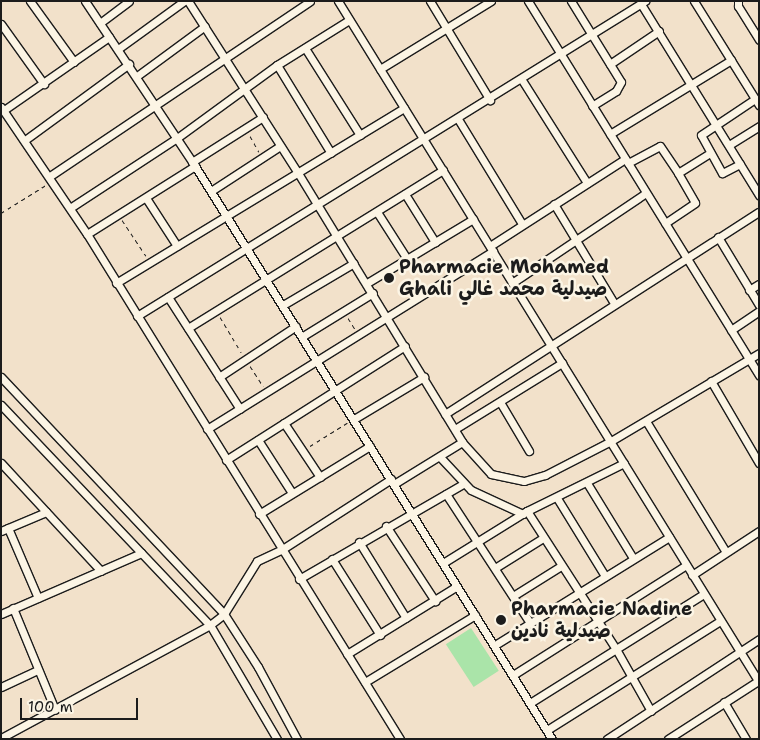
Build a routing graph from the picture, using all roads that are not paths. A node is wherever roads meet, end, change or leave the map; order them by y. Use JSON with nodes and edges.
{"nodes":[{"id":1,"x":30,"y":1,"type":"edge"},
{"id":2,"x":85,"y":1,"type":"edge"},
{"id":3,"x":129,"y":1,"type":"edge"},
{"id":4,"x":186,"y":1,"type":"edge"},
{"id":5,"x":310,"y":1,"type":"edge"},
{"id":6,"x":338,"y":1,"type":"edge"},
{"id":7,"x":430,"y":1,"type":"edge"},
{"id":8,"x":491,"y":1,"type":"edge"},
{"id":9,"x":528,"y":1,"type":"edge"},
{"id":10,"x":571,"y":1,"type":"edge"},
{"id":11,"x":694,"y":1,"type":"edge"},
{"id":12,"x":738,"y":1,"type":"edge"},
{"id":13,"x":643,"y":2,"type":"edge"},
{"id":14,"x":480,"y":4,"type":"edge"},
{"id":15,"x":349,"y":20,"type":"junction"},
{"id":16,"x":100,"y":23,"type":"junction"},
{"id":17,"x":1,"y":24,"type":"edge"},
{"id":18,"x":205,"y":26,"type":"junction"},
{"id":19,"x":446,"y":28,"type":"junction"},
{"id":20,"x":659,"y":31,"type":"junction"},
{"id":21,"x":592,"y":36,"type":"junction"},
{"id":22,"x":110,"y":37,"type":"junction"},
{"id":23,"x":759,"y":40,"type":"edge"},
{"id":24,"x":305,"y":48,"type":"junction"},
{"id":25,"x":118,"y":49,"type":"junction"},
{"id":26,"x":225,"y":56,"type":"junction"},
{"id":27,"x":561,"y":56,"type":"junction"},
{"id":28,"x":731,"y":60,"type":"junction"},
{"id":29,"x":74,"y":62,"type":"junction"},
{"id":30,"x":128,"y":64,"type":"junction"},
{"id":31,"x":610,"y":64,"type":"junction"},
{"id":32,"x":277,"y":65,"type":"junction"},
{"id":33,"x":380,"y":69,"type":"junction"},
{"id":34,"x":137,"y":76,"type":"junction"},
{"id":35,"x":522,"y":80,"type":"junction"},
{"id":36,"x":692,"y":83,"type":"junction"},
{"id":37,"x":44,"y":84,"type":"junction"},
{"id":38,"x":245,"y":88,"type":"junction"},
{"id":39,"x":490,"y":100,"type":"junction"},
{"id":40,"x":757,"y":102,"type":"edge"},
{"id":41,"x":155,"y":103,"type":"junction"},
{"id":42,"x":592,"y":106,"type":"junction"},
{"id":43,"x":404,"y":108,"type":"junction"},
{"id":44,"x":2,"y":109,"type":"edge"},
{"id":45,"x":263,"y":117,"type":"junction"},
{"id":46,"x":458,"y":119,"type":"junction"},
{"id":47,"x":716,"y":123,"type":"junction"},
{"id":48,"x":759,"y":126,"type":"edge"},
{"id":49,"x":610,"y":134,"type":"junction"},
{"id":50,"x":360,"y":135,"type":"junction"},
{"id":51,"x":177,"y":138,"type":"junction"},
{"id":52,"x":25,"y":140,"type":"junction"},
{"id":53,"x":424,"y":140,"type":"junction"},
{"id":54,"x":729,"y":145,"type":"junction"},
{"id":55,"x":280,"y":146,"type":"junction"},
{"id":56,"x":331,"y":153,"type":"junction"},
{"id":57,"x":710,"y":153,"type":"junction"},
{"id":58,"x":626,"y":161,"type":"junction"},
{"id":59,"x":194,"y":164,"type":"junction"},
{"id":60,"x":740,"y":164,"type":"junction"},
{"id":61,"x":443,"y":170,"type":"junction"},
{"id":62,"x":298,"y":173,"type":"junction"},
{"id":63,"x":678,"y":173,"type":"junction"},
{"id":64,"x":51,"y":179,"type":"junction"},
{"id":65,"x":587,"y":183,"type":"junction"},
{"id":66,"x":211,"y":191,"type":"junction"},
{"id":67,"x":646,"y":193,"type":"junction"},
{"id":68,"x":405,"y":194,"type":"junction"},
{"id":69,"x":759,"y":195,"type":"edge"},
{"id":70,"x":146,"y":198,"type":"junction"},
{"id":71,"x":554,"y":204,"type":"junction"},
{"id":72,"x":318,"y":205,"type":"junction"},
{"id":73,"x":70,"y":208,"type":"junction"},
{"id":74,"x":377,"y":212,"type":"junction"},
{"id":75,"x":759,"y":212,"type":"edge"},
{"id":76,"x":226,"y":216,"type":"junction"},
{"id":77,"x":473,"y":219,"type":"junction"},
{"id":78,"x":665,"y":223,"type":"junction"},
{"id":79,"x":522,"y":224,"type":"junction"},
{"id":80,"x":87,"y":234,"type":"junction"},
{"id":81,"x":337,"y":236,"type":"junction"},
{"id":82,"x":718,"y":237,"type":"junction"},
{"id":83,"x":576,"y":240,"type":"junction"},
{"id":84,"x":435,"y":242,"type":"junction"},
{"id":85,"x":177,"y":246,"type":"junction"},
{"id":86,"x":247,"y":248,"type":"junction"},
{"id":87,"x":491,"y":249,"type":"junction"},
{"id":88,"x":685,"y":257,"type":"junction"},
{"id":89,"x":407,"y":259,"type":"junction"},
{"id":90,"x":354,"y":263,"type":"junction"},
{"id":91,"x":266,"y":279,"type":"junction"},
{"id":92,"x":116,"y":283,"type":"junction"},
{"id":93,"x":367,"y":283,"type":"junction"},
{"id":94,"x":512,"y":283,"type":"junction"},
{"id":95,"x":759,"y":284,"type":"edge"},
{"id":96,"x":750,"y":290,"type":"junction"},
{"id":97,"x":373,"y":293,"type":"junction"},
{"id":98,"x":168,"y":297,"type":"junction"},
{"id":99,"x":614,"y":303,"type":"junction"},
{"id":100,"x":759,"y":305,"type":"edge"},
{"id":101,"x":283,"y":306,"type":"junction"},
{"id":102,"x":759,"y":311,"type":"edge"},
{"id":103,"x":137,"y":316,"type":"junction"},
{"id":104,"x":387,"y":316,"type":"junction"},
{"id":105,"x":296,"y":326,"type":"junction"},
{"id":106,"x":188,"y":328,"type":"junction"},
{"id":107,"x":731,"y":330,"type":"junction"},
{"id":108,"x":303,"y":336,"type":"junction"},
{"id":109,"x":550,"y":345,"type":"junction"},
{"id":110,"x":405,"y":346,"type":"junction"},
{"id":111,"x":759,"y":353,"type":"edge"},
{"id":112,"x":749,"y":359,"type":"junction"},
{"id":113,"x":317,"y":360,"type":"junction"},
{"id":114,"x":562,"y":363,"type":"junction"},
{"id":115,"x":759,"y":376,"type":"edge"},
{"id":116,"x":1,"y":377,"type":"edge"},
{"id":117,"x":219,"y":377,"type":"junction"},
{"id":118,"x":424,"y":377,"type":"junction"},
{"id":119,"x":711,"y":381,"type":"junction"},
{"id":120,"x":336,"y":390,"type":"junction"},
{"id":121,"x":500,"y":402,"type":"junction"},
{"id":122,"x":1,"y":405,"type":"edge"},
{"id":123,"x":240,"y":409,"type":"junction"},
{"id":124,"x":445,"y":414,"type":"junction"},
{"id":125,"x":354,"y":419,"type":"junction"},
{"id":126,"x":646,"y":421,"type":"junction"},
{"id":127,"x":284,"y":423,"type":"junction"},
{"id":128,"x":207,"y":429,"type":"junction"},
{"id":129,"x":455,"y":430,"type":"junction"},
{"id":130,"x":258,"y":440,"type":"junction"},
{"id":131,"x":611,"y":441,"type":"junction"},
{"id":132,"x":462,"y":442,"type":"junction"},
{"id":133,"x":370,"y":446,"type":"junction"},
{"id":134,"x":529,"y":451,"type":"dead end"},
{"id":135,"x":440,"y":457,"type":"junction"},
{"id":136,"x":226,"y":460,"type":"junction"},
{"id":137,"x":1,"y":463,"type":"edge"},
{"id":138,"x":624,"y":463,"type":"junction"},
{"id":139,"x":759,"y":463,"type":"edge"},
{"id":140,"x":320,"y":476,"type":"junction"},
{"id":141,"x":392,"y":482,"type":"junction"},
{"id":142,"x":587,"y":483,"type":"junction"},
{"id":143,"x":463,"y":484,"type":"junction"},
{"id":144,"x":292,"y":493,"type":"junction"},
{"id":145,"x":446,"y":494,"type":"junction"},
{"id":146,"x":557,"y":498,"type":"junction"},
{"id":147,"x":46,"y":512,"type":"junction"},
{"id":148,"x":525,"y":512,"type":"junction"},
{"id":149,"x":411,"y":513,"type":"junction"},
{"id":150,"x":259,"y":514,"type":"junction"},
{"id":151,"x":386,"y":526,"type":"junction"},
{"id":152,"x":5,"y":530,"type":"edge"},
{"id":153,"x":758,"y":532,"type":"edge"},
{"id":154,"x":669,"y":537,"type":"junction"},
{"id":155,"x":543,"y":538,"type":"junction"},
{"id":156,"x":477,"y":541,"type":"junction"},
{"id":157,"x":359,"y":542,"type":"junction"},
{"id":158,"x":281,"y":550,"type":"junction"},
{"id":159,"x":726,"y":552,"type":"junction"},
{"id":160,"x":141,"y":553,"type":"junction"},
{"id":161,"x":332,"y":558,"type":"junction"},
{"id":162,"x":633,"y":558,"type":"junction"},
{"id":163,"x":443,"y":563,"type":"junction"},
{"id":164,"x":686,"y":565,"type":"junction"},
{"id":165,"x":561,"y":566,"type":"junction"},
{"id":166,"x":495,"y":568,"type":"junction"},
{"id":167,"x":101,"y":571,"type":"junction"},
{"id":168,"x":692,"y":575,"type":"junction"},
{"id":169,"x":605,"y":576,"type":"junction"},
{"id":170,"x":299,"y":579,"type":"junction"},
{"id":171,"x":457,"y":586,"type":"junction"},
{"id":172,"x":578,"y":593,"type":"junction"},
{"id":173,"x":704,"y":594,"type":"junction"},
{"id":174,"x":513,"y":596,"type":"junction"},
{"id":175,"x":38,"y":598,"type":"junction"},
{"id":176,"x":435,"y":601,"type":"junction"},
{"id":177,"x":13,"y":608,"type":"junction"},
{"id":178,"x":1,"y":614,"type":"edge"},
{"id":179,"x":224,"y":614,"type":"junction"},
{"id":180,"x":475,"y":614,"type":"junction"},
{"id":181,"x":406,"y":618,"type":"junction"},
{"id":182,"x":599,"y":621,"type":"junction"},
{"id":183,"x":720,"y":621,"type":"junction"},
{"id":184,"x":530,"y":623,"type":"junction"},
{"id":185,"x":210,"y":625,"type":"junction"},
{"id":186,"x":380,"y":634,"type":"junction"},
{"id":187,"x":759,"y":639,"type":"edge"},
{"id":188,"x":494,"y":645,"type":"junction"},
{"id":189,"x":616,"y":649,"type":"junction"},
{"id":190,"x":739,"y":652,"type":"junction"},
{"id":191,"x":347,"y":654,"type":"junction"},
{"id":192,"x":37,"y":670,"type":"junction"},
{"id":193,"x":513,"y":675,"type":"junction"},
{"id":194,"x":632,"y":676,"type":"junction"},
{"id":195,"x":758,"y":681,"type":"edge"},
{"id":196,"x":366,"y":682,"type":"junction"},
{"id":197,"x":1,"y":687,"type":"edge"},
{"id":198,"x":724,"y":702,"type":"junction"},
{"id":199,"x":530,"y":703,"type":"junction"},
{"id":200,"x":55,"y":710,"type":"junction"},
{"id":201,"x":651,"y":711,"type":"junction"},
{"id":202,"x":547,"y":730,"type":"junction"},
{"id":203,"x":1,"y":738,"type":"edge"},
{"id":204,"x":745,"y":738,"type":"edge"},
{"id":205,"x":277,"y":739,"type":"edge"},
{"id":206,"x":297,"y":739,"type":"edge"},
{"id":207,"x":400,"y":739,"type":"edge"},
{"id":208,"x":552,"y":739,"type":"edge"},
{"id":209,"x":607,"y":739,"type":"edge"},
{"id":210,"x":668,"y":739,"type":"edge"}],
"edges":[{"from":1,"to":29,"type":"street"},
{"from":2,"to":16,"type":"street"},
{"from":3,"to":16,"type":"street"},
{"from":4,"to":18,"type":"street"},
{"from":4,"to":25,"type":"street"},
{"from":5,"to":26,"type":"street"},
{"from":6,"to":15,"type":"street"},
{"from":7,"to":19,"type":"street"},
{"from":8,"to":14,"type":"street"},
{"from":9,"to":27,"type":"street"},
{"from":10,"to":21,"type":"street"},
{"from":11,"to":28,"type":"street"},
{"from":12,"to":23,"type":"street"},
{"from":13,"to":20,"type":"street"},
{"from":13,"to":21,"type":"street"},
{"from":14,"to":19,"type":"street"},
{"from":15,"to":24,"type":"street"},
{"from":15,"to":33,"type":"street"},
{"from":16,"to":22,"type":"street"},
{"from":17,"to":37,"type":"street"},
{"from":18,"to":26,"type":"street"},
{"from":18,"to":34,"type":"street"},
{"from":19,"to":33,"type":"street"},
{"from":19,"to":39,"type":"street"},
{"from":20,"to":31,"type":"street"},
{"from":20,"to":36,"type":"street"},
{"from":21,"to":27,"type":"street"},
{"from":21,"to":31,"type":"street"},
{"from":22,"to":25,"type":"street"},
{"from":22,"to":29,"type":"street"},
{"from":24,"to":32,"type":"street"},
{"from":24,"to":50,"type":"street"},
{"from":25,"to":30,"type":"street"},
{"from":26,"to":38,"type":"street"},
{"from":26,"to":41,"type":"street"},
{"from":27,"to":35,"type":"street"},
{"from":27,"to":42,"type":"street"},
{"from":28,"to":36,"type":"street"},
{"from":28,"to":40,"type":"street"},
{"from":29,"to":37,"type":"street"},
{"from":30,"to":34,"type":"street"},
{"from":30,"to":52,"type":"street"},
{"from":31,"to":42,"type":"street"},
{"from":32,"to":38,"type":"street"},
{"from":32,"to":56,"type":"street"},
{"from":33,"to":43,"type":"street"},
{"from":34,"to":41,"type":"street"},
{"from":35,"to":39,"type":"street"},
{"from":35,"to":65,"type":"street"},
{"from":36,"to":47,"type":"street"},
{"from":36,"to":49,"type":"street"},
{"from":37,"to":44,"type":"street"},
{"from":38,"to":45,"type":"street"},
{"from":38,"to":51,"type":"street"},
{"from":39,"to":46,"type":"street"},
{"from":40,"to":47,"type":"street"},
{"from":41,"to":51,"type":"street"},
{"from":41,"to":64,"type":"street"},
{"from":42,"to":49,"type":"street"},
{"from":43,"to":50,"type":"street"},
{"from":43,"to":53,"type":"street"},
{"from":44,"to":52,"type":"street"},
{"from":45,"to":55,"type":"street"},
{"from":45,"to":59,"type":"street"},
{"from":46,"to":53,"type":"street"},
{"from":46,"to":79,"type":"street"},
{"from":47,"to":54,"type":"street"},
{"from":47,"to":57,"type":"street"},
{"from":48,"to":54,"type":"street"},
{"from":49,"to":58,"type":"street"},
{"from":50,"to":56,"type":"street"},
{"from":51,"to":59,"type":"street"},
{"from":51,"to":73,"type":"street"},
{"from":52,"to":64,"type":"street"},
{"from":53,"to":61,"type":"street"},
{"from":53,"to":72,"type":"street"},
{"from":54,"to":60,"type":"street"},
{"from":55,"to":62,"type":"street"},
{"from":55,"to":66,"type":"street"},
{"from":56,"to":62,"type":"street"},
{"from":57,"to":60,"type":"street"},
{"from":57,"to":63,"type":"street"},
{"from":58,"to":63,"type":"street"},
{"from":58,"to":65,"type":"street"},
{"from":58,"to":67,"type":"street"},
{"from":59,"to":66,"type":"street"},
{"from":59,"to":70,"type":"street"},
{"from":60,"to":69,"type":"street"},
{"from":61,"to":68,"type":"street"},
{"from":61,"to":77,"type":"street"},
{"from":62,"to":72,"type":"street"},
{"from":62,"to":76,"type":"street"},
{"from":63,"to":78,"type":"street"},
{"from":64,"to":73,"type":"street"},
{"from":65,"to":71,"type":"street"},
{"from":66,"to":76,"type":"street"},
{"from":67,"to":78,"type":"street"},
{"from":67,"to":83,"type":"street"},
{"from":68,"to":74,"type":"street"},
{"from":68,"to":84,"type":"street"},
{"from":70,"to":80,"type":"street"},
{"from":70,"to":85,"type":"street"},
{"from":71,"to":79,"type":"street"},
{"from":71,"to":83,"type":"street"},
{"from":72,"to":81,"type":"street"},
{"from":72,"to":86,"type":"street"},
{"from":73,"to":80,"type":"street"},
{"from":74,"to":81,"type":"street"},
{"from":74,"to":89,"type":"street"},
{"from":75,"to":82,"type":"street"},
{"from":76,"to":85,"type":"street"},
{"from":76,"to":86,"type":"street"},
{"from":77,"to":84,"type":"street"},
{"from":77,"to":87,"type":"street"},
{"from":78,"to":88,"type":"street"},
{"from":79,"to":87,"type":"street"},
{"from":80,"to":92,"type":"street"},
{"from":81,"to":90,"type":"street"},
{"from":81,"to":91,"type":"street"},
{"from":82,"to":88,"type":"street"},
{"from":82,"to":96,"type":"street"},
{"from":83,"to":94,"type":"street"},
{"from":83,"to":99,"type":"street"},
{"from":84,"to":89,"type":"street"},
{"from":85,"to":92,"type":"street"},
{"from":86,"to":91,"type":"street"},
{"from":86,"to":98,"type":"street"},
{"from":87,"to":94,"type":"street"},
{"from":87,"to":104,"type":"street"},
{"from":88,"to":99,"type":"street"},
{"from":88,"to":107,"type":"street"},
{"from":89,"to":93,"type":"street"},
{"from":90,"to":93,"type":"street"},
{"from":90,"to":101,"type":"street"},
{"from":91,"to":101,"type":"street"},
{"from":91,"to":106,"type":"street"},
{"from":92,"to":103,"type":"street"},
{"from":93,"to":97,"type":"street"},
{"from":94,"to":109,"type":"street"},
{"from":95,"to":96,"type":"street"},
{"from":96,"to":100,"type":"street"},
{"from":97,"to":104,"type":"street"},
{"from":97,"to":108,"type":"street"},
{"from":98,"to":103,"type":"street"},
{"from":98,"to":106,"type":"street"},
{"from":99,"to":109,"type":"street"},
{"from":101,"to":105,"type":"street"},
{"from":102,"to":107,"type":"street"},
{"from":103,"to":128,"type":"street"},
{"from":104,"to":110,"type":"street"},
{"from":104,"to":113,"type":"street"},
{"from":105,"to":108,"type":"street"},
{"from":105,"to":117,"type":"street"},
{"from":106,"to":117,"type":"street"},
{"from":107,"to":112,"type":"street"},
{"from":108,"to":113,"type":"street"},
{"from":109,"to":114,"type":"street"},
{"from":109,"to":124,"type":"street"},
{"from":110,"to":118,"type":"street"},
{"from":110,"to":120,"type":"street"},
{"from":111,"to":112,"type":"street"},
{"from":112,"to":115,"type":"street"},
{"from":112,"to":119,"type":"street"},
{"from":113,"to":120,"type":"street"},
{"from":113,"to":123,"type":"street"},
{"from":114,"to":121,"type":"street"},
{"from":114,"to":131,"type":"street"},
{"from":116,"to":179,"type":"street"},
{"from":117,"to":123,"type":"street"},
{"from":118,"to":124,"type":"street"},
{"from":118,"to":125,"type":"street"},
{"from":119,"to":126,"type":"street"},
{"from":119,"to":139,"type":"street"},
{"from":120,"to":125,"type":"street"},
{"from":120,"to":127,"type":"street"},
{"from":121,"to":129,"type":"street"},
{"from":121,"to":134,"type":"street"},
{"from":122,"to":160,"type":"street"},
{"from":123,"to":128,"type":"street"},
{"from":124,"to":129,"type":"street"},
{"from":125,"to":133,"type":"street"},
{"from":126,"to":131,"type":"street"},
{"from":126,"to":159,"type":"street"},
{"from":127,"to":130,"type":"street"},
{"from":127,"to":140,"type":"street"},
{"from":128,"to":136,"type":"street"},
{"from":129,"to":132,"type":"street"},
{"from":130,"to":136,"type":"street"},
{"from":130,"to":144,"type":"street"},
{"from":131,"to":132,"type":"street"},
{"from":131,"to":138,"type":"street"},
{"from":132,"to":135,"type":"street"},
{"from":133,"to":140,"type":"street"},
{"from":133,"to":141,"type":"street"},
{"from":135,"to":141,"type":"street"},
{"from":135,"to":143,"type":"street"},
{"from":136,"to":150,"type":"street"},
{"from":137,"to":147,"type":"street"},
{"from":138,"to":142,"type":"street"},
{"from":138,"to":154,"type":"street"},
{"from":140,"to":144,"type":"street"},
{"from":141,"to":149,"type":"street"},
{"from":141,"to":158,"type":"street"},
{"from":142,"to":146,"type":"street"},
{"from":142,"to":162,"type":"street"},
{"from":143,"to":145,"type":"street"},
{"from":143,"to":148,"type":"street"},
{"from":144,"to":150,"type":"street"},
{"from":145,"to":149,"type":"street"},
{"from":145,"to":156,"type":"street"},
{"from":146,"to":148,"type":"street"},
{"from":146,"to":169,"type":"street"},
{"from":147,"to":152,"type":"street"},
{"from":147,"to":167,"type":"street"},
{"from":148,"to":155,"type":"street"},
{"from":148,"to":156,"type":"street"},
{"from":149,"to":151,"type":"street"},
{"from":149,"to":163,"type":"street"},
{"from":150,"to":158,"type":"street"},
{"from":151,"to":157,"type":"street"},
{"from":151,"to":176,"type":"street"},
{"from":152,"to":175,"type":"street"},
{"from":153,"to":159,"type":"street"},
{"from":154,"to":162,"type":"street"},
{"from":154,"to":164,"type":"street"},
{"from":155,"to":165,"type":"street"},
{"from":155,"to":166,"type":"street"},
{"from":156,"to":163,"type":"street"},
{"from":156,"to":166,"type":"street"},
{"from":157,"to":161,"type":"street"},
{"from":157,"to":181,"type":"street"},
{"from":158,"to":170,"type":"street"},
{"from":158,"to":179,"type":"street"},
{"from":159,"to":168,"type":"street"},
{"from":160,"to":167,"type":"street"},
{"from":160,"to":185,"type":"street"},
{"from":161,"to":170,"type":"street"},
{"from":161,"to":186,"type":"street"},
{"from":162,"to":169,"type":"street"},
{"from":163,"to":171,"type":"street"},
{"from":164,"to":168,"type":"street"},
{"from":164,"to":182,"type":"street"},
{"from":165,"to":172,"type":"street"},
{"from":165,"to":174,"type":"street"},
{"from":166,"to":174,"type":"street"},
{"from":167,"to":175,"type":"street"},
{"from":168,"to":173,"type":"street"},
{"from":169,"to":172,"type":"street"},
{"from":170,"to":191,"type":"street"},
{"from":171,"to":176,"type":"street"},
{"from":171,"to":180,"type":"street"},
{"from":172,"to":182,"type":"street"},
{"from":172,"to":184,"type":"street"},
{"from":173,"to":183,"type":"street"},
{"from":173,"to":189,"type":"street"},
{"from":174,"to":184,"type":"street"},
{"from":175,"to":177,"type":"street"},
{"from":176,"to":181,"type":"street"},
{"from":177,"to":178,"type":"street"},
{"from":177,"to":192,"type":"street"},
{"from":179,"to":185,"type":"street"},
{"from":179,"to":206,"type":"street"},
{"from":180,"to":188,"type":"street"},
{"from":180,"to":196,"type":"street"},
{"from":181,"to":186,"type":"street"},
{"from":182,"to":189,"type":"street"},
{"from":182,"to":193,"type":"street"},
{"from":183,"to":190,"type":"street"},
{"from":183,"to":194,"type":"street"},
{"from":184,"to":188,"type":"street"},
{"from":185,"to":200,"type":"street"},
{"from":185,"to":205,"type":"street"},
{"from":186,"to":191,"type":"street"},
{"from":187,"to":190,"type":"street"},
{"from":188,"to":193,"type":"street"},
{"from":189,"to":194,"type":"street"},
{"from":189,"to":199,"type":"street"},
{"from":190,"to":195,"type":"street"},
{"from":190,"to":201,"type":"street"},
{"from":191,"to":196,"type":"street"},
{"from":192,"to":197,"type":"street"},
{"from":192,"to":200,"type":"street"},
{"from":193,"to":199,"type":"street"},
{"from":194,"to":201,"type":"street"},
{"from":194,"to":202,"type":"street"},
{"from":195,"to":198,"type":"street"},
{"from":196,"to":207,"type":"street"},
{"from":198,"to":204,"type":"street"},
{"from":198,"to":210,"type":"street"},
{"from":199,"to":202,"type":"street"},
{"from":200,"to":203,"type":"street"},
{"from":201,"to":209,"type":"street"},
{"from":202,"to":208,"type":"street"}]}
